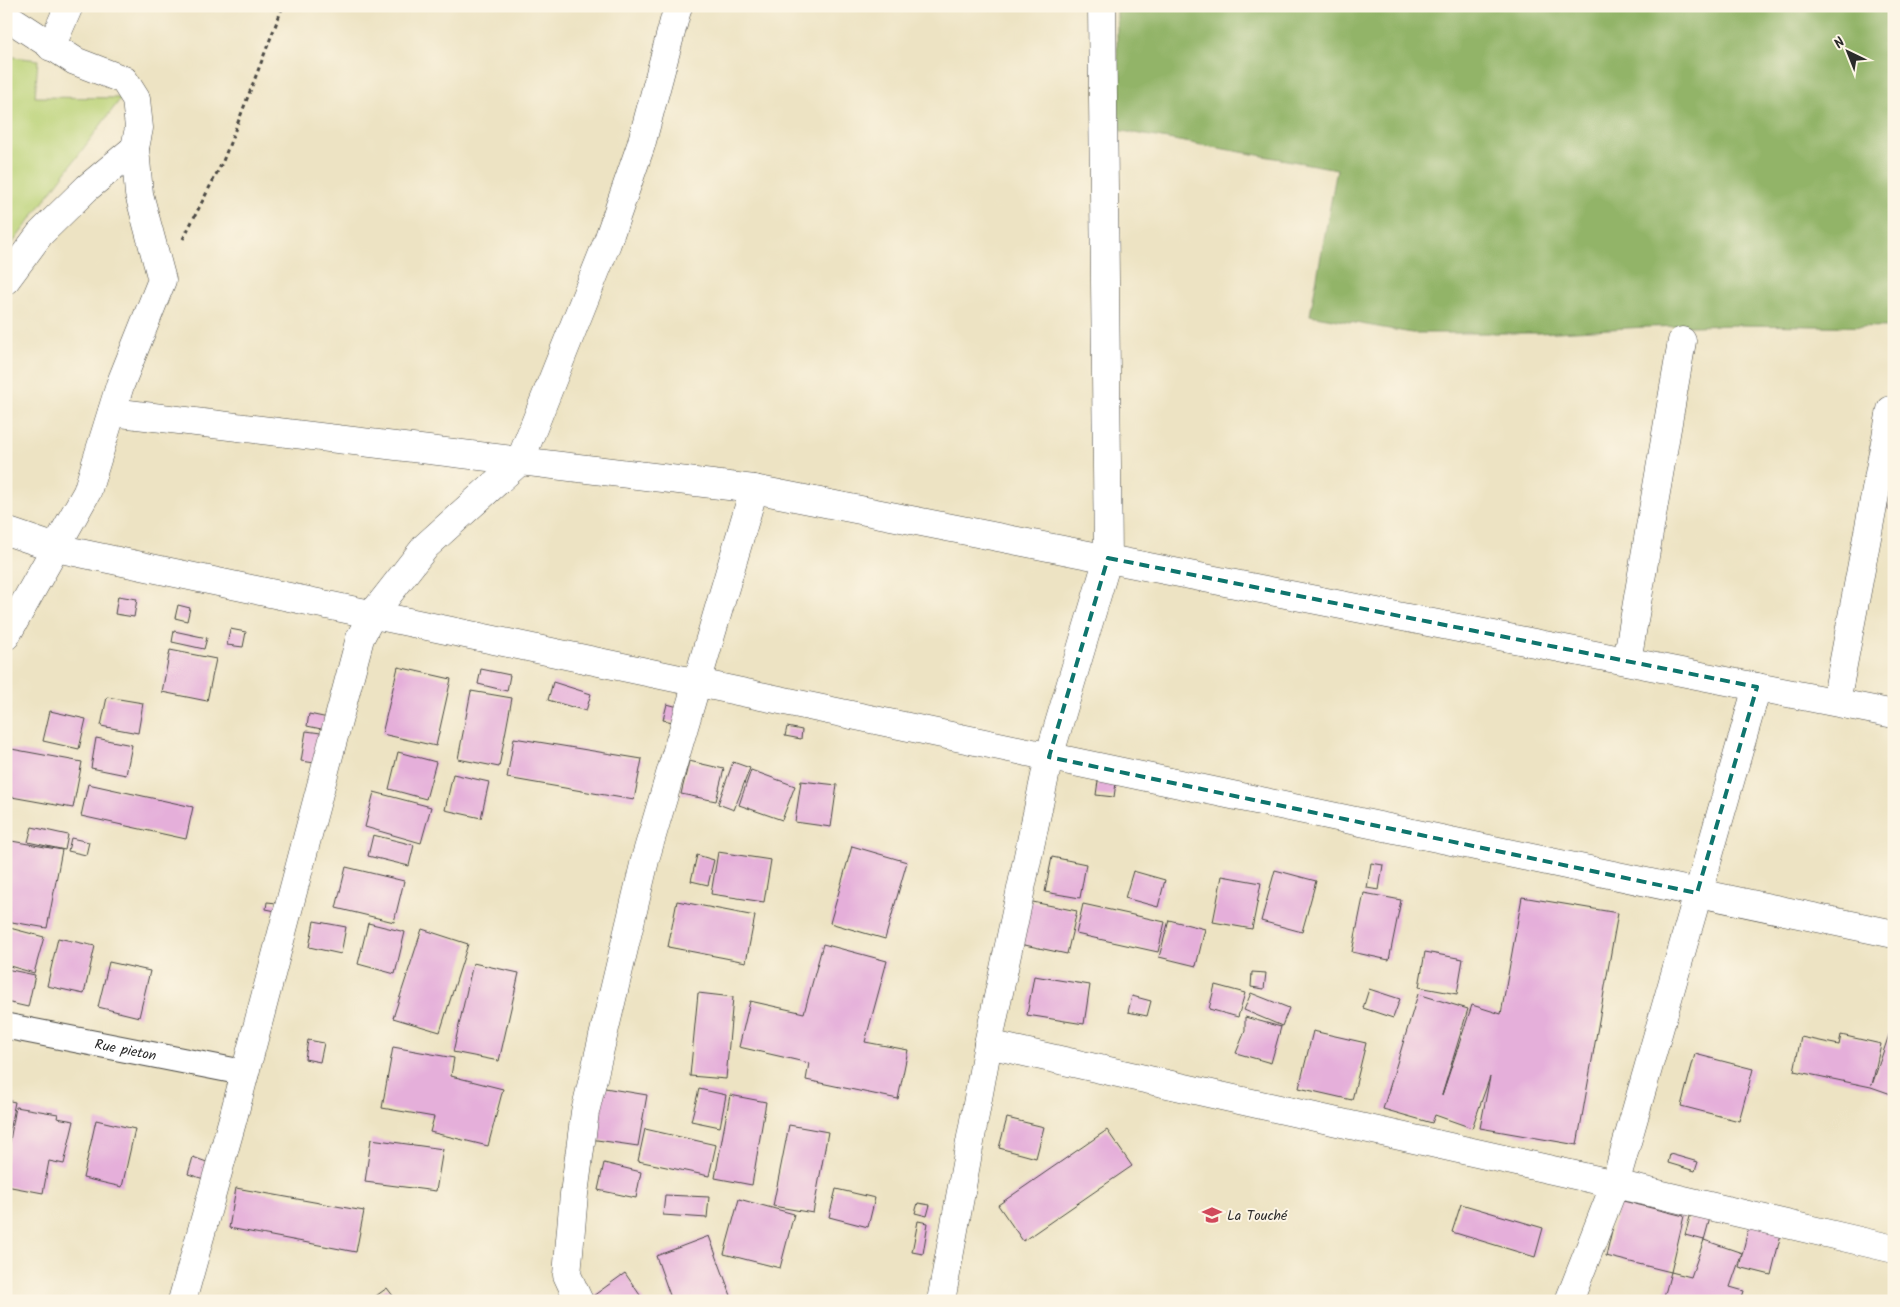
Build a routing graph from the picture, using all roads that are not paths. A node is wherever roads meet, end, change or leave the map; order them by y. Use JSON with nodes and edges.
{"nodes":[{"id":1,"x":69,"y":6,"type":"edge"},
{"id":2,"x":678,"y":6,"type":"edge"},
{"id":3,"x":1102,"y":6,"type":"edge"},
{"id":4,"x":6,"y":16,"type":"edge"},
{"id":5,"x":51,"y":47,"type":"junction"},
{"id":6,"x":135,"y":148,"type":"junction"},
{"id":7,"x":6,"y":280,"type":"edge"},
{"id":8,"x":1682,"y":341,"type":"dead end"},
{"id":9,"x":1891,"y":410,"type":"dead end"},
{"id":10,"x":112,"y":412,"type":"junction"},
{"id":11,"x":520,"y":461,"type":"junction"},
{"id":12,"x":754,"y":488,"type":"junction"},
{"id":13,"x":6,"y":531,"type":"edge"},
{"id":14,"x":56,"y":548,"type":"junction"},
{"id":15,"x":1108,"y":558,"type":"junction"},
{"id":16,"x":372,"y":615,"type":"junction"},
{"id":17,"x":6,"y":636,"type":"edge"},
{"id":18,"x":1627,"y":661,"type":"junction"},
{"id":19,"x":696,"y":683,"type":"junction"},
{"id":20,"x":1757,"y":687,"type":"junction"},
{"id":21,"x":1836,"y":702,"type":"junction"},
{"id":22,"x":1894,"y":714,"type":"edge"},
{"id":23,"x":1049,"y":757,"type":"junction"},
{"id":24,"x":1697,"y":893,"type":"junction"},
{"id":25,"x":1894,"y":934,"type":"edge"},
{"id":26,"x":6,"y":1026,"type":"edge"},
{"id":27,"x":988,"y":1044,"type":"junction"},
{"id":28,"x":246,"y":1073,"type":"junction"},
{"id":29,"x":1615,"y":1184,"type":"junction"},
{"id":30,"x":1894,"y":1249,"type":"edge"},
{"id":31,"x":182,"y":1301,"type":"edge"},
{"id":32,"x":579,"y":1301,"type":"edge"},
{"id":33,"x":941,"y":1301,"type":"edge"},
{"id":34,"x":1568,"y":1301,"type":"edge"}],
"edges":[{"from":1,"to":5,"type":"street"},
{"from":2,"to":11,"type":"street"},
{"from":3,"to":15,"type":"street"},
{"from":4,"to":5,"type":"street"},
{"from":5,"to":6,"type":"street"},
{"from":6,"to":7,"type":"street"},
{"from":6,"to":10,"type":"street"},
{"from":8,"to":18,"type":"street"},
{"from":9,"to":21,"type":"street"},
{"from":10,"to":11,"type":"street"},
{"from":10,"to":14,"type":"street"},
{"from":11,"to":12,"type":"street"},
{"from":11,"to":16,"type":"street"},
{"from":12,"to":15,"type":"street"},
{"from":12,"to":19,"type":"street"},
{"from":13,"to":14,"type":"street"},
{"from":14,"to":16,"type":"street"},
{"from":14,"to":17,"type":"street"},
{"from":15,"to":18,"type":"street"},
{"from":15,"to":23,"type":"street"},
{"from":16,"to":19,"type":"street"},
{"from":16,"to":28,"type":"street"},
{"from":18,"to":20,"type":"street"},
{"from":19,"to":23,"type":"street"},
{"from":19,"to":32,"type":"street"},
{"from":20,"to":21,"type":"street"},
{"from":20,"to":24,"type":"street"},
{"from":21,"to":22,"type":"street"},
{"from":23,"to":24,"type":"street"},
{"from":23,"to":27,"type":"street"},
{"from":24,"to":25,"type":"street"},
{"from":24,"to":29,"type":"street"},
{"from":26,"to":28,"type":"street","name":"Rue pieton"},
{"from":27,"to":29,"type":"street"},
{"from":27,"to":33,"type":"street"},
{"from":28,"to":31,"type":"street"},
{"from":29,"to":30,"type":"street"},
{"from":29,"to":34,"type":"street"}]}
